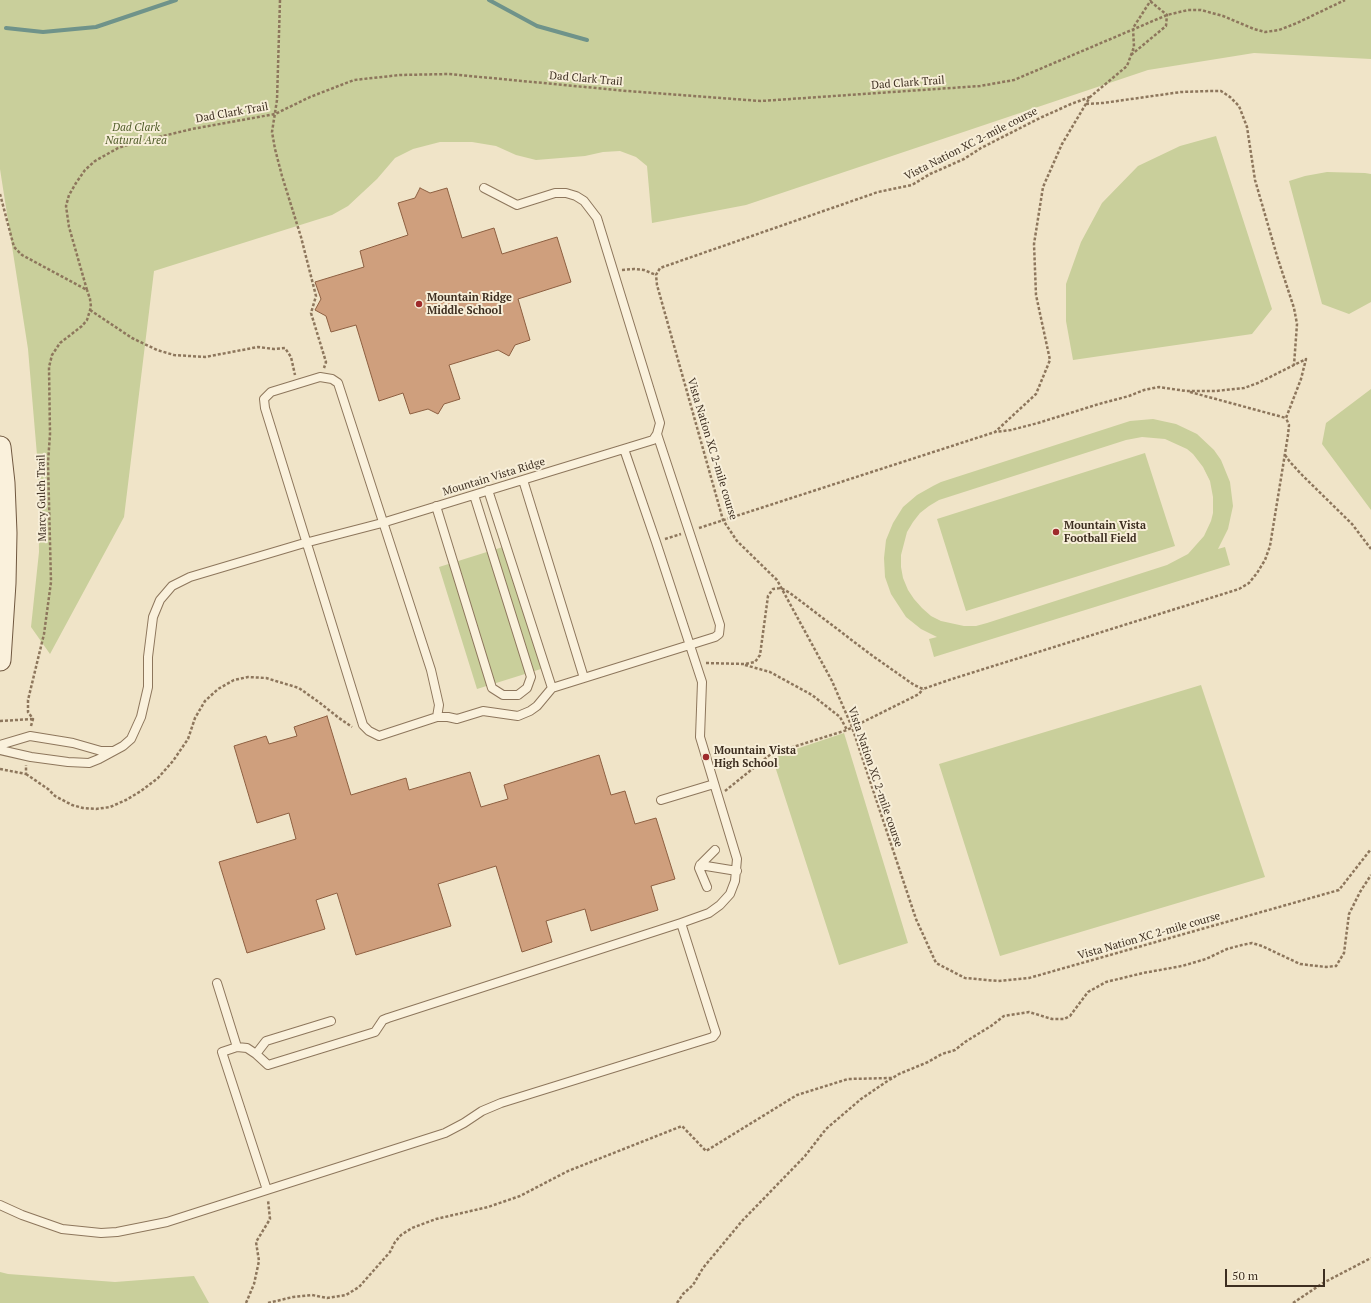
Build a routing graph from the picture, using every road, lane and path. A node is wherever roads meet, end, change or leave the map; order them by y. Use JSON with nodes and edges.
{"nodes":[{"id":1,"x":280,"y":0,"type":"edge"},
{"id":2,"x":1151,"y":0,"type":"edge"},
{"id":3,"x":1345,"y":0,"type":"edge"},
{"id":4,"x":1166,"y":15,"type":"junction"},
{"id":5,"x":1133,"y":28,"type":"junction"},
{"id":6,"x":1131,"y":55,"type":"junction"},
{"id":7,"x":1090,"y":97,"type":"junction"},
{"id":8,"x":1086,"y":104,"type":"junction"},
{"id":9,"x":275,"y":114,"type":"junction"},
{"id":10,"x":484,"y":188,"type":"dead end"},
{"id":11,"x":0,"y":194,"type":"edge"},
{"id":12,"x":614,"y":272,"type":"junction"},
{"id":13,"x":656,"y":275,"type":"junction"},
{"id":14,"x":87,"y":290,"type":"junction"},
{"id":15,"x":90,"y":310,"type":"junction"},
{"id":16,"x":1294,"y":365,"type":"junction"},
{"id":17,"x":320,"y":377,"type":"junction"},
{"id":18,"x":297,"y":384,"type":"junction"},
{"id":19,"x":1186,"y":391,"type":"junction"},
{"id":20,"x":1286,"y":418,"type":"junction"},
{"id":21,"x":995,"y":432,"type":"junction"},
{"id":22,"x":657,"y":434,"type":"junction"},
{"id":23,"x":0,"y":447,"type":"edge"},
{"id":24,"x":624,"y":449,"type":"junction"},
{"id":25,"x":1285,"y":455,"type":"junction"},
{"id":26,"x":523,"y":480,"type":"junction"},
{"id":27,"x":488,"y":490,"type":"junction"},
{"id":28,"x":474,"y":494,"type":"junction"},
{"id":29,"x":436,"y":506,"type":"junction"},
{"id":30,"x":723,"y":520,"type":"junction"},
{"id":31,"x":382,"y":523,"type":"junction"},
{"id":32,"x":690,"y":531,"type":"junction"},
{"id":33,"x":306,"y":542,"type":"junction"},
{"id":34,"x":656,"y":542,"type":"junction"},
{"id":35,"x":1371,"y":549,"type":"edge"},
{"id":36,"x":781,"y":588,"type":"junction"},
{"id":37,"x":691,"y":644,"type":"junction"},
{"id":38,"x":0,"y":660,"type":"edge"},
{"id":39,"x":696,"y":663,"type":"junction"},
{"id":40,"x":745,"y":664,"type":"junction"},
{"id":41,"x":584,"y":678,"type":"junction"},
{"id":42,"x":552,"y":688,"type":"junction"},
{"id":43,"x":924,"y":689,"type":"junction"},
{"id":44,"x":437,"y":717,"type":"junction"},
{"id":45,"x":33,"y":719,"type":"junction"},
{"id":46,"x":0,"y":721,"type":"edge"},
{"id":47,"x":852,"y":727,"type":"junction"},
{"id":48,"x":354,"y":728,"type":"dead end"},
{"id":49,"x":847,"y":730,"type":"junction"},
{"id":50,"x":30,"y":736,"type":"junction"},
{"id":51,"x":0,"y":745,"type":"edge"},
{"id":52,"x":0,"y":750,"type":"edge"},
{"id":53,"x":112,"y":751,"type":"junction"},
{"id":54,"x":27,"y":756,"type":"junction"},
{"id":55,"x":0,"y":769,"type":"edge"},
{"id":56,"x":26,"y":774,"type":"junction"},
{"id":57,"x":714,"y":784,"type":"junction"},
{"id":58,"x":717,"y":795,"type":"junction"},
{"id":59,"x":661,"y":800,"type":"dead end"},
{"id":60,"x":1371,"y":849,"type":"edge"},
{"id":61,"x":715,"y":850,"type":"dead end"},
{"id":62,"x":700,"y":864,"type":"junction"},
{"id":63,"x":737,"y":871,"type":"junction"},
{"id":64,"x":1371,"y":876,"type":"edge"},
{"id":65,"x":707,"y":887,"type":"dead end"},
{"id":66,"x":680,"y":923,"type":"junction"},
{"id":67,"x":217,"y":983,"type":"dead end"},
{"id":68,"x":331,"y":1021,"type":"dead end"},
{"id":69,"x":237,"y":1047,"type":"junction"},
{"id":70,"x":256,"y":1054,"type":"junction"},
{"id":71,"x":892,"y":1078,"type":"junction"},
{"id":72,"x":267,"y":1190,"type":"junction"},
{"id":73,"x":0,"y":1205,"type":"edge"},
{"id":74,"x":1371,"y":1258,"type":"edge"},
{"id":75,"x":246,"y":1303,"type":"edge"},
{"id":76,"x":268,"y":1303,"type":"edge"},
{"id":77,"x":676,"y":1303,"type":"edge"},
{"id":78,"x":1293,"y":1303,"type":"edge"}],
"edges":[{"from":1,"to":9,"type":"path"},
{"from":2,"to":4,"type":"path"},
{"from":2,"to":5,"type":"path"},
{"from":3,"to":4,"type":"path","name":"Dad Clark Trail"},
{"from":4,"to":5,"type":"path","name":"Dad Clark Trail"},
{"from":4,"to":6,"type":"path"},
{"from":5,"to":6,"type":"path"},
{"from":5,"to":9,"type":"path","name":"Dad Clark Trail"},
{"from":6,"to":7,"type":"path"},
{"from":7,"to":8,"type":"path"},
{"from":7,"to":13,"type":"path","name":"Vista Nation XC 2-mile course"},
{"from":8,"to":16,"type":"path"},
{"from":8,"to":21,"type":"path"},
{"from":9,"to":14,"type":"path","name":"Dad Clark Trail"},
{"from":9,"to":17,"type":"path"},
{"from":10,"to":12,"type":"lane"},
{"from":11,"to":14,"type":"path"},
{"from":12,"to":13,"type":"path"},
{"from":12,"to":22,"type":"lane"},
{"from":13,"to":30,"type":"path","name":"Vista Nation XC 2-mile course"},
{"from":14,"to":15,"type":"path"},
{"from":15,"to":18,"type":"path"},
{"from":15,"to":45,"type":"path","name":"Marcy Gulch Trail"},
{"from":16,"to":19,"type":"path"},
{"from":16,"to":20,"type":"path"},
{"from":17,"to":18,"type":"lane"},
{"from":17,"to":31,"type":"lane"},
{"from":18,"to":33,"type":"lane"},
{"from":19,"to":20,"type":"path"},
{"from":19,"to":21,"type":"path"},
{"from":20,"to":25,"type":"path"},
{"from":21,"to":30,"type":"path"},
{"from":22,"to":24,"type":"lane","name":"Mountain Vista Ridge"},
{"from":22,"to":32,"type":"lane"},
{"from":23,"to":38,"type":"main road"},
{"from":24,"to":26,"type":"lane","name":"Mountain Vista Ridge"},
{"from":24,"to":34,"type":"lane"},
{"from":25,"to":35,"type":"path"},
{"from":25,"to":43,"type":"path"},
{"from":26,"to":27,"type":"lane","name":"Mountain Vista Ridge"},
{"from":26,"to":41,"type":"lane"},
{"from":27,"to":28,"type":"lane","name":"Mountain Vista Ridge"},
{"from":27,"to":42,"type":"lane"},
{"from":28,"to":29,"type":"lane","name":"Mountain Vista Ridge"},
{"from":28,"to":29,"type":"lane"},
{"from":29,"to":31,"type":"lane","name":"Mountain Vista Ridge"},
{"from":30,"to":32,"type":"path"},
{"from":30,"to":36,"type":"path","name":"Vista Nation XC 2-mile course"},
{"from":31,"to":33,"type":"lane","name":"Mountain Vista Ridge"},
{"from":31,"to":44,"type":"lane"},
{"from":32,"to":34,"type":"path"},
{"from":32,"to":37,"type":"lane"},
{"from":33,"to":44,"type":"lane"},
{"from":33,"to":53,"type":"lane","name":"Mountain Vista Ridge"},
{"from":34,"to":37,"type":"lane"},
{"from":36,"to":40,"type":"path"},
{"from":36,"to":43,"type":"path"},
{"from":36,"to":47,"type":"path","name":"Vista Nation XC 2-mile course"},
{"from":37,"to":39,"type":"lane"},
{"from":37,"to":41,"type":"lane"},
{"from":39,"to":40,"type":"path"},
{"from":39,"to":57,"type":"lane"},
{"from":40,"to":49,"type":"path"},
{"from":41,"to":42,"type":"lane"},
{"from":42,"to":44,"type":"lane"},
{"from":43,"to":47,"type":"path"},
{"from":45,"to":46,"type":"path"},
{"from":45,"to":50,"type":"path","name":"Marcy Gulch Trail"},
{"from":47,"to":49,"type":"path"},
{"from":47,"to":60,"type":"path","name":"Vista Nation XC 2-mile course"},
{"from":48,"to":56,"type":"path"},
{"from":49,"to":58,"type":"path"},
{"from":50,"to":51,"type":"lane"},
{"from":50,"to":53,"type":"lane"},
{"from":52,"to":54,"type":"lane","name":"Mountain Vista Ridge"},
{"from":53,"to":54,"type":"lane","name":"Mountain Vista Ridge"},
{"from":54,"to":56,"type":"path"},
{"from":55,"to":56,"type":"path"},
{"from":57,"to":58,"type":"lane"},
{"from":57,"to":59,"type":"lane"},
{"from":58,"to":63,"type":"lane"},
{"from":61,"to":62,"type":"lane"},
{"from":62,"to":63,"type":"lane"},
{"from":62,"to":65,"type":"lane"},
{"from":63,"to":66,"type":"lane"},
{"from":64,"to":71,"type":"path"},
{"from":66,"to":70,"type":"lane"},
{"from":66,"to":72,"type":"lane"},
{"from":67,"to":69,"type":"lane"},
{"from":68,"to":70,"type":"lane"},
{"from":69,"to":70,"type":"lane"},
{"from":69,"to":72,"type":"lane"},
{"from":71,"to":76,"type":"path"},
{"from":71,"to":77,"type":"path"},
{"from":72,"to":73,"type":"lane"},
{"from":72,"to":75,"type":"path"},
{"from":74,"to":78,"type":"path"}]}
